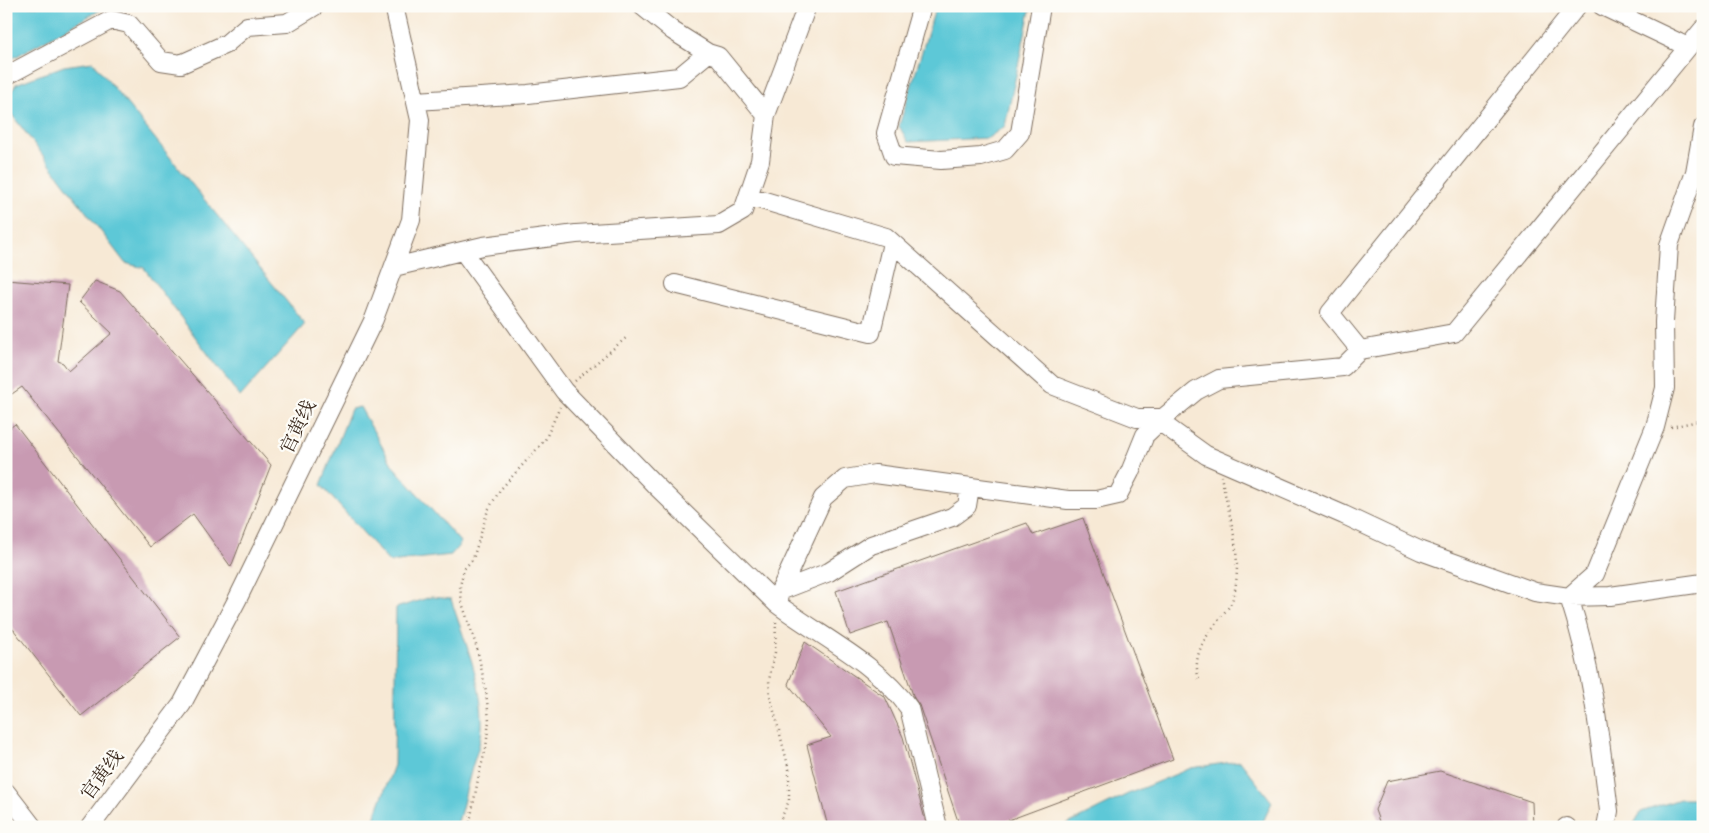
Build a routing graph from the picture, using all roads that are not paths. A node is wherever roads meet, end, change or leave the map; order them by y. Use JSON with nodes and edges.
{"nodes":[{"id":1,"x":315,"y":6,"type":"edge"},
{"id":2,"x":394,"y":6,"type":"edge"},
{"id":3,"x":642,"y":6,"type":"edge"},
{"id":4,"x":807,"y":6,"type":"edge"},
{"id":5,"x":922,"y":6,"type":"edge"},
{"id":6,"x":1041,"y":6,"type":"edge"},
{"id":7,"x":1578,"y":6,"type":"edge"},
{"id":8,"x":1602,"y":6,"type":"edge"},
{"id":9,"x":110,"y":13,"type":"edge"},
{"id":10,"x":1703,"y":29,"type":"edge"},
{"id":11,"x":1688,"y":47,"type":"junction"},
{"id":12,"x":708,"y":53,"type":"junction"},
{"id":13,"x":6,"y":76,"type":"edge"},
{"id":14,"x":416,"y":101,"type":"junction"},
{"id":15,"x":766,"y":115,"type":"junction"},
{"id":16,"x":1703,"y":127,"type":"edge"},
{"id":17,"x":748,"y":196,"type":"junction"},
{"id":18,"x":892,"y":243,"type":"junction"},
{"id":19,"x":463,"y":251,"type":"junction"},
{"id":20,"x":394,"y":267,"type":"junction"},
{"id":21,"x":675,"y":284,"type":"dead end"},
{"id":22,"x":1360,"y":350,"type":"junction"},
{"id":23,"x":1162,"y":418,"type":"junction"},
{"id":24,"x":970,"y":487,"type":"junction"},
{"id":25,"x":1703,"y":583,"type":"edge"},
{"id":26,"x":1569,"y":597,"type":"junction"},
{"id":27,"x":779,"y":598,"type":"junction"},
{"id":28,"x":6,"y":792,"type":"edge"},
{"id":29,"x":33,"y":827,"type":"edge"},
{"id":30,"x":90,"y":827,"type":"edge"},
{"id":31,"x":938,"y":827,"type":"edge"},
{"id":32,"x":1606,"y":827,"type":"edge"}],
"edges":[{"from":1,"to":9,"type":"street"},
{"from":2,"to":14,"type":"street","name":"官黄线"},
{"from":3,"to":12,"type":"street"},
{"from":4,"to":15,"type":"street"},
{"from":5,"to":6,"type":"street"},
{"from":7,"to":22,"type":"street"},
{"from":8,"to":11,"type":"street"},
{"from":9,"to":13,"type":"street"},
{"from":10,"to":11,"type":"street"},
{"from":11,"to":22,"type":"street"},
{"from":12,"to":14,"type":"street"},
{"from":12,"to":15,"type":"street"},
{"from":14,"to":20,"type":"street","name":"官黄线"},
{"from":15,"to":17,"type":"street"},
{"from":16,"to":26,"type":"street"},
{"from":17,"to":18,"type":"street"},
{"from":17,"to":19,"type":"street"},
{"from":18,"to":21,"type":"street"},
{"from":18,"to":23,"type":"street"},
{"from":19,"to":20,"type":"street"},
{"from":19,"to":27,"type":"street"},
{"from":20,"to":30,"type":"street","name":"官黄线"},
{"from":22,"to":23,"type":"street"},
{"from":23,"to":24,"type":"street"},
{"from":23,"to":26,"type":"street"},
{"from":24,"to":27,"type":"street"},
{"from":24,"to":27,"type":"street"},
{"from":25,"to":26,"type":"street"},
{"from":26,"to":32,"type":"street"},
{"from":27,"to":31,"type":"street"},
{"from":28,"to":29,"type":"street"}]}
